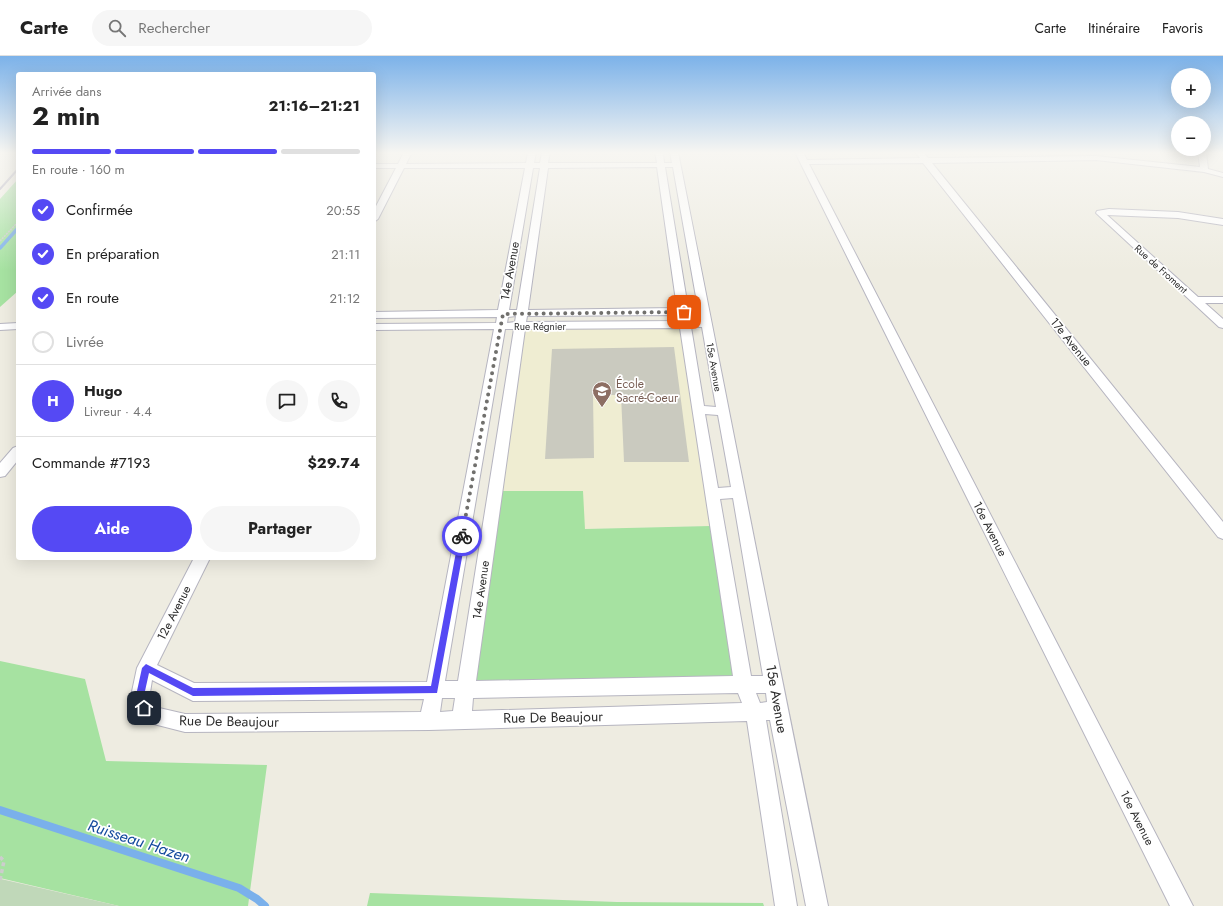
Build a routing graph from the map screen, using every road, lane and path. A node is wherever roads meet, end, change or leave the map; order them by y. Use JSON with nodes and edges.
{"nodes":[{"id":1,"x":388,"y":192,"type":"edge"},
{"id":2,"x":525,"y":192,"type":"edge"},
{"id":3,"x":540,"y":192,"type":"edge"},
{"id":4,"x":665,"y":192,"type":"edge"},
{"id":5,"x":681,"y":192,"type":"edge"},
{"id":6,"x":819,"y":192,"type":"edge"},
{"id":7,"x":951,"y":192,"type":"edge"},
{"id":8,"x":376,"y":215,"type":"edge"},
{"id":9,"x":1223,"y":222,"type":"edge"},
{"id":10,"x":16,"y":224,"type":"edge"},
{"id":11,"x":671,"y":229,"type":"junction"},
{"id":12,"x":688,"y":229,"type":"junction"},
{"id":13,"x":0,"y":241,"type":"edge"},
{"id":14,"x":1195,"y":300,"type":"junction"},
{"id":15,"x":1223,"y":300,"type":"edge"},
{"id":16,"x":376,"y":315,"type":"edge"},
{"id":17,"x":684,"y":318,"type":"junction"},
{"id":18,"x":705,"y":318,"type":"junction"},
{"id":19,"x":501,"y":320,"type":"junction"},
{"id":20,"x":521,"y":320,"type":"junction"},
{"id":21,"x":1223,"y":325,"type":"edge"},
{"id":22,"x":16,"y":326,"type":"edge"},
{"id":23,"x":0,"y":327,"type":"edge"},
{"id":24,"x":376,"y":327,"type":"edge"},
{"id":25,"x":698,"y":410,"type":"junction"},
{"id":26,"x":722,"y":411,"type":"junction"},
{"id":27,"x":16,"y":453,"type":"edge"},
{"id":28,"x":0,"y":472,"type":"edge"},
{"id":29,"x":739,"y":492,"type":"junction"},
{"id":30,"x":712,"y":494,"type":"junction"},
{"id":31,"x":1223,"y":533,"type":"edge"},
{"id":32,"x":201,"y":560,"type":"edge"},
{"id":33,"x":146,"y":668,"type":"junction"},
{"id":34,"x":743,"y":684,"type":"junction"},
{"id":35,"x":774,"y":684,"type":"junction"},
{"id":36,"x":434,"y":690,"type":"junction"},
{"id":37,"x":466,"y":690,"type":"junction"},
{"id":38,"x":778,"y":711,"type":"junction"},
{"id":39,"x":755,"y":712,"type":"junction"},
{"id":40,"x":461,"y":720,"type":"junction"},
{"id":41,"x":429,"y":721,"type":"junction"},
{"id":42,"x":0,"y":857,"type":"edge"},
{"id":43,"x":0,"y":880,"type":"edge"},
{"id":44,"x":786,"y":906,"type":"edge"},
{"id":45,"x":817,"y":906,"type":"edge"},
{"id":46,"x":1182,"y":906,"type":"edge"}],
"edges":[{"from":1,"to":8,"type":"street"},
{"from":2,"to":19,"type":"street","name":"14e Avenue"},
{"from":3,"to":20,"type":"street","name":"14e Avenue"},
{"from":4,"to":11,"type":"street","name":"15e Avenue"},
{"from":5,"to":12,"type":"street","name":"15e Avenue"},
{"from":6,"to":46,"type":"street","name":"16e Avenue"},
{"from":7,"to":31,"type":"street","name":"17e Avenue"},
{"from":9,"to":14,"type":"street","name":"Rue de Froment"},
{"from":10,"to":13,"type":"path"},
{"from":11,"to":12,"type":"street"},
{"from":11,"to":17,"type":"street","name":"15e Avenue"},
{"from":12,"to":18,"type":"street","name":"15e Avenue"},
{"from":14,"to":15,"type":"street"},
{"from":14,"to":21,"type":"street","name":"Rue de Froment"},
{"from":16,"to":19,"type":"street","name":"Rue Régnier"},
{"from":17,"to":18,"type":"street","name":"Rue Régnier"},
{"from":17,"to":20,"type":"street","name":"Rue Régnier"},
{"from":17,"to":25,"type":"street","name":"15e Avenue"},
{"from":18,"to":26,"type":"street","name":"15e Avenue"},
{"from":19,"to":20,"type":"street","name":"Rue Régnier"},
{"from":19,"to":24,"type":"street","name":"Rue Régnier"},
{"from":19,"to":36,"type":"street","name":"14e Avenue"},
{"from":20,"to":37,"type":"street","name":"14e Avenue"},
{"from":22,"to":23,"type":"street"},
{"from":25,"to":26,"type":"street"},
{"from":25,"to":30,"type":"street","name":"15e Avenue"},
{"from":26,"to":29,"type":"street","name":"15e Avenue"},
{"from":27,"to":28,"type":"street"},
{"from":29,"to":30,"type":"street"},
{"from":29,"to":35,"type":"street","name":"15e Avenue"},
{"from":30,"to":34,"type":"street","name":"15e Avenue"},
{"from":32,"to":33,"type":"street","name":"12e Avenue"},
{"from":33,"to":36,"type":"street"},
{"from":33,"to":41,"type":"street","name":"Rue De Beaujour"},
{"from":34,"to":35,"type":"street"},
{"from":34,"to":37,"type":"street"},
{"from":34,"to":39,"type":"street","name":"15e Avenue"},
{"from":35,"to":38,"type":"street","name":"15e Avenue"},
{"from":36,"to":37,"type":"street"},
{"from":36,"to":41,"type":"street","name":"14e Avenue"},
{"from":37,"to":40,"type":"street","name":"14e Avenue"},
{"from":38,"to":39,"type":"street","name":"Rue De Beaujour"},
{"from":38,"to":45,"type":"street","name":"15e Avenue"},
{"from":39,"to":40,"type":"street","name":"Rue De Beaujour"},
{"from":39,"to":44,"type":"street","name":"15e Avenue"},
{"from":40,"to":41,"type":"street","name":"Rue De Beaujour"},
{"from":42,"to":43,"type":"path"}]}
